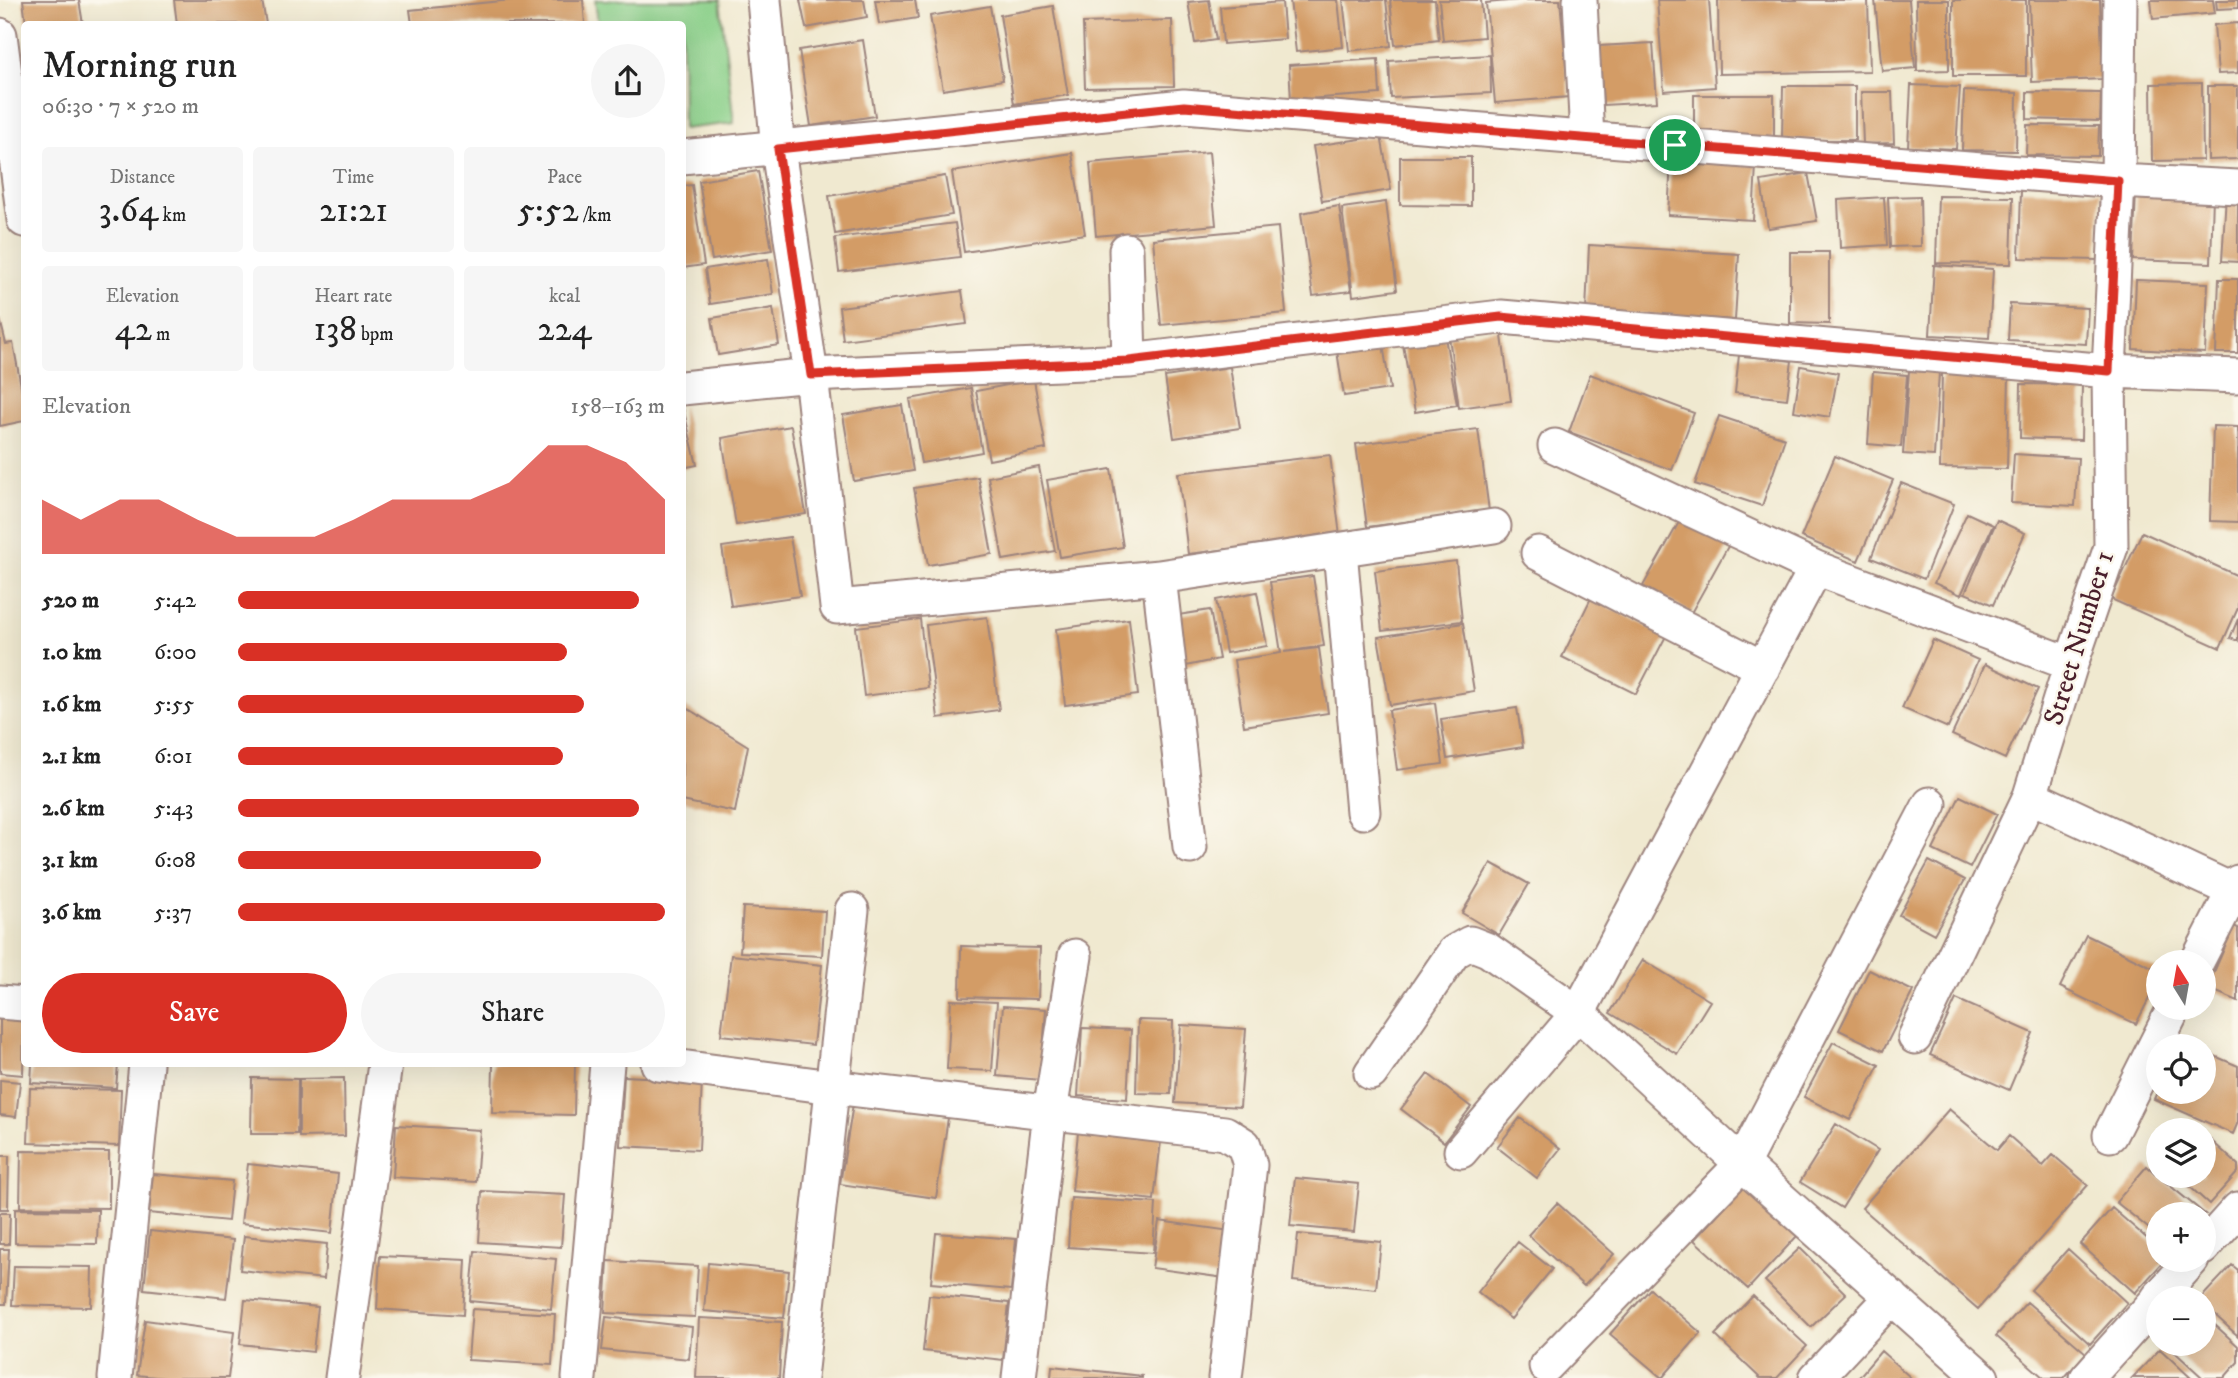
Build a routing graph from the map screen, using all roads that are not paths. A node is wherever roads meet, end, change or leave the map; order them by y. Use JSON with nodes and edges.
{"nodes":[{"id":1,"x":764,"y":0,"type":"edge"},
{"id":2,"x":1580,"y":0,"type":"edge"},
{"id":3,"x":2120,"y":0,"type":"edge"},
{"id":4,"x":0,"y":35,"type":"edge"},
{"id":5,"x":1587,"y":138,"type":"junction"},
{"id":6,"x":778,"y":149,"type":"junction"},
{"id":7,"x":686,"y":158,"type":"edge"},
{"id":8,"x":2118,"y":181,"type":"junction"},
{"id":9,"x":2238,"y":187,"type":"edge"},
{"id":10,"x":21,"y":192,"type":"edge"},
{"id":11,"x":21,"y":214,"type":"edge"},
{"id":12,"x":0,"y":216,"type":"edge"},
{"id":13,"x":1126,"y":250,"type":"dead end"},
{"id":14,"x":1129,"y":361,"type":"junction"},
{"id":15,"x":2109,"y":371,"type":"junction"},
{"id":16,"x":811,"y":375,"type":"junction"},
{"id":17,"x":2238,"y":376,"type":"edge"},
{"id":18,"x":686,"y":388,"type":"edge"},
{"id":19,"x":1555,"y":446,"type":"dead end"},
{"id":20,"x":1494,"y":526,"type":"dead end"},
{"id":21,"x":1340,"y":550,"type":"junction"},
{"id":22,"x":1538,"y":553,"type":"dead end"},
{"id":23,"x":1816,"y":568,"type":"junction"},
{"id":24,"x":1159,"y":577,"type":"junction"},
{"id":25,"x":2071,"y":664,"type":"junction"},
{"id":26,"x":1763,"y":668,"type":"junction"},
{"id":27,"x":2030,"y":796,"type":"junction"},
{"id":28,"x":1930,"y":804,"type":"dead end"},
{"id":29,"x":1363,"y":812,"type":"dead end"},
{"id":30,"x":1190,"y":847,"type":"dead end"},
{"id":31,"x":2237,"y":888,"type":"edge"},
{"id":32,"x":852,"y":910,"type":"dead end"},
{"id":33,"x":2203,"y":950,"type":"edge"},
{"id":34,"x":1075,"y":956,"type":"dead end"},
{"id":35,"x":0,"y":1002,"type":"edge"},
{"id":36,"x":21,"y":1004,"type":"edge"},
{"id":37,"x":1578,"y":1013,"type":"junction"},
{"id":38,"x":2168,"y":1020,"type":"edge"},
{"id":39,"x":1915,"y":1037,"type":"dead end"},
{"id":40,"x":146,"y":1067,"type":"edge"},
{"id":41,"x":385,"y":1067,"type":"edge"},
{"id":42,"x":607,"y":1067,"type":"edge"},
{"id":43,"x":681,"y":1067,"type":"edge"},
{"id":44,"x":1371,"y":1073,"type":"dead end"},
{"id":45,"x":832,"y":1087,"type":"junction"},
{"id":46,"x":1050,"y":1112,"type":"junction"},
{"id":47,"x":2110,"y":1135,"type":"dead end"},
{"id":48,"x":1461,"y":1150,"type":"dead end"},
{"id":49,"x":1742,"y":1164,"type":"junction"},
{"id":50,"x":2238,"y":1209,"type":"edge"},
{"id":51,"x":2216,"y":1234,"type":"edge"},
{"id":52,"x":2182,"y":1272,"type":"edge"},
{"id":53,"x":2169,"y":1286,"type":"edge"},
{"id":54,"x":1892,"y":1297,"type":"junction"},
{"id":55,"x":2146,"y":1312,"type":"edge"},
{"id":56,"x":1546,"y":1366,"type":"dead end"},
{"id":57,"x":116,"y":1378,"type":"edge"},
{"id":58,"x":342,"y":1378,"type":"edge"},
{"id":59,"x":579,"y":1378,"type":"edge"},
{"id":60,"x":800,"y":1378,"type":"edge"},
{"id":61,"x":1018,"y":1378,"type":"edge"},
{"id":62,"x":1225,"y":1378,"type":"edge"},
{"id":63,"x":1816,"y":1378,"type":"edge"},
{"id":64,"x":1982,"y":1378,"type":"edge"},
{"id":65,"x":2087,"y":1378,"type":"edge"}],
"edges":[{"from":1,"to":6,"type":"street"},
{"from":2,"to":5,"type":"street"},
{"from":3,"to":8,"type":"street","name":"Street Number 1"},
{"from":4,"to":10,"type":"street"},
{"from":5,"to":6,"type":"street"},
{"from":5,"to":8,"type":"street"},
{"from":6,"to":7,"type":"street"},
{"from":6,"to":16,"type":"street"},
{"from":8,"to":9,"type":"street"},
{"from":8,"to":15,"type":"street","name":"Street Number 1"},
{"from":11,"to":12,"type":"street"},
{"from":13,"to":14,"type":"street"},
{"from":14,"to":15,"type":"street"},
{"from":14,"to":16,"type":"street"},
{"from":15,"to":17,"type":"street"},
{"from":15,"to":25,"type":"street","name":"Street Number 1"},
{"from":16,"to":18,"type":"street"},
{"from":16,"to":24,"type":"street"},
{"from":19,"to":23,"type":"street"},
{"from":20,"to":21,"type":"street"},
{"from":21,"to":24,"type":"street"},
{"from":21,"to":29,"type":"street"},
{"from":22,"to":26,"type":"street"},
{"from":23,"to":25,"type":"street"},
{"from":23,"to":26,"type":"street"},
{"from":24,"to":30,"type":"street"},
{"from":25,"to":27,"type":"street","name":"Street Number 1"},
{"from":26,"to":37,"type":"street"},
{"from":27,"to":31,"type":"street"},
{"from":27,"to":39,"type":"street","name":"Street Number 1"},
{"from":28,"to":49,"type":"street"},
{"from":31,"to":33,"type":"street"},
{"from":32,"to":45,"type":"street"},
{"from":34,"to":46,"type":"street"},
{"from":35,"to":36,"type":"street"},
{"from":37,"to":44,"type":"street"},
{"from":37,"to":48,"type":"street"},
{"from":37,"to":49,"type":"street"},
{"from":38,"to":47,"type":"street"},
{"from":40,"to":57,"type":"street"},
{"from":41,"to":58,"type":"street"},
{"from":42,"to":59,"type":"street"},
{"from":43,"to":45,"type":"street"},
{"from":45,"to":46,"type":"street"},
{"from":45,"to":60,"type":"street"},
{"from":46,"to":61,"type":"street"},
{"from":46,"to":62,"type":"street"},
{"from":49,"to":54,"type":"street"},
{"from":49,"to":56,"type":"street"},
{"from":50,"to":51,"type":"street"},
{"from":52,"to":53,"type":"street"},
{"from":54,"to":63,"type":"street"},
{"from":54,"to":64,"type":"street"},
{"from":55,"to":65,"type":"street"}]}
